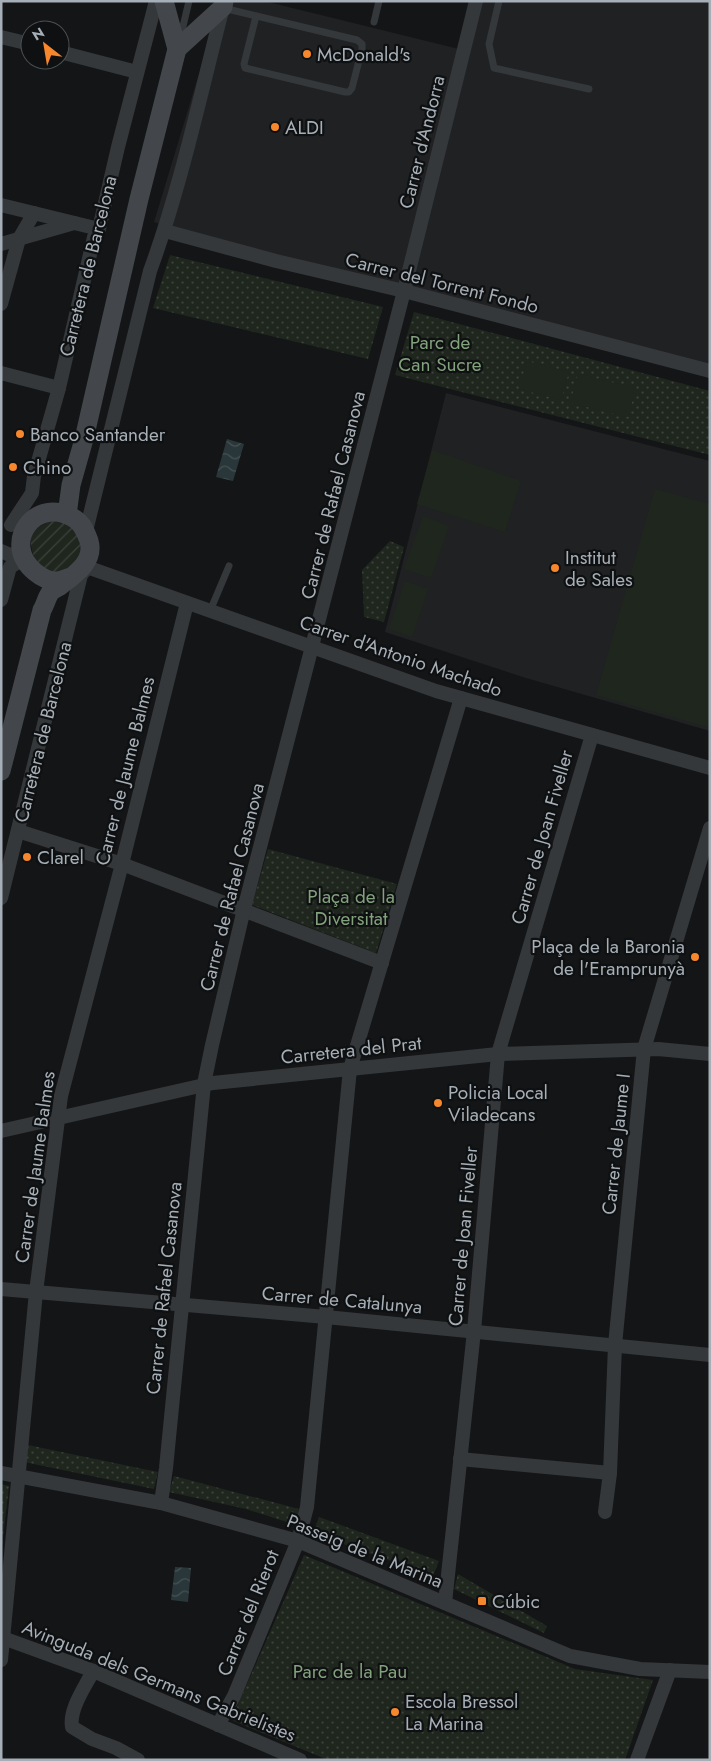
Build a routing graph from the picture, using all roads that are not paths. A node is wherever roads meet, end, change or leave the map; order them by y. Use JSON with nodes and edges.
{"nodes":[{"id":1,"x":156,"y":1,"type":"edge"},
{"id":2,"x":164,"y":1,"type":"edge"},
{"id":3,"x":189,"y":1,"type":"edge"},
{"id":4,"x":379,"y":1,"type":"edge"},
{"id":5,"x":476,"y":1,"type":"edge"},
{"id":6,"x":500,"y":1,"type":"edge"},
{"id":7,"x":223,"y":4,"type":"edge"},
{"id":8,"x":256,"y":16,"type":"junction"},
{"id":9,"x":374,"y":22,"type":"dead end"},
{"id":10,"x":1,"y":37,"type":"edge"},
{"id":11,"x":20,"y":42,"type":"edge"},
{"id":12,"x":177,"y":49,"type":"junction"},
{"id":13,"x":70,"y":55,"type":"edge"},
{"id":14,"x":137,"y":72,"type":"junction"},
{"id":15,"x":590,"y":89,"type":"dead end"},
{"id":16,"x":1,"y":205,"type":"edge"},
{"id":17,"x":34,"y":213,"type":"junction"},
{"id":18,"x":74,"y":223,"type":"junction"},
{"id":19,"x":99,"y":229,"type":"junction"},
{"id":20,"x":165,"y":231,"type":"junction"},
{"id":21,"x":19,"y":239,"type":"junction"},
{"id":22,"x":1,"y":244,"type":"edge"},
{"id":23,"x":404,"y":291,"type":"junction"},
{"id":24,"x":1,"y":304,"type":"edge"},
{"id":25,"x":710,"y":371,"type":"edge"},
{"id":26,"x":1,"y":373,"type":"edge"},
{"id":27,"x":58,"y":388,"type":"junction"},
{"id":28,"x":67,"y":515,"type":"junction"},
{"id":29,"x":13,"y":525,"type":"edge"},
{"id":30,"x":86,"y":532,"type":"junction"},
{"id":31,"x":1,"y":551,"type":"edge"},
{"id":32,"x":24,"y":559,"type":"junction"},
{"id":33,"x":229,"y":566,"type":"dead end"},
{"id":34,"x":81,"y":570,"type":"junction"},
{"id":35,"x":1,"y":600,"type":"edge"},
{"id":36,"x":187,"y":603,"type":"junction"},
{"id":37,"x":42,"y":610,"type":"junction"},
{"id":38,"x":210,"y":611,"type":"junction"},
{"id":39,"x":313,"y":646,"type":"junction"},
{"id":40,"x":461,"y":698,"type":"junction"},
{"id":41,"x":592,"y":735,"type":"junction"},
{"id":42,"x":710,"y":768,"type":"edge"},
{"id":43,"x":1,"y":771,"type":"edge"},
{"id":44,"x":710,"y":828,"type":"edge"},
{"id":45,"x":24,"y":833,"type":"junction"},
{"id":46,"x":127,"y":866,"type":"junction"},
{"id":47,"x":1,"y":898,"type":"edge"},
{"id":48,"x":244,"y":910,"type":"junction"},
{"id":49,"x":382,"y":963,"type":"junction"},
{"id":50,"x":644,"y":1049,"type":"junction"},
{"id":51,"x":498,"y":1054,"type":"junction"},
{"id":52,"x":710,"y":1054,"type":"edge"},
{"id":53,"x":350,"y":1069,"type":"junction"},
{"id":54,"x":204,"y":1084,"type":"junction"},
{"id":55,"x":57,"y":1118,"type":"junction"},
{"id":56,"x":1,"y":1130,"type":"edge"},
{"id":57,"x":1,"y":1288,"type":"edge"},
{"id":58,"x":36,"y":1292,"type":"junction"},
{"id":59,"x":181,"y":1304,"type":"junction"},
{"id":60,"x":326,"y":1317,"type":"junction"},
{"id":61,"x":474,"y":1331,"type":"junction"},
{"id":62,"x":615,"y":1345,"type":"junction"},
{"id":63,"x":710,"y":1355,"type":"edge"},
{"id":64,"x":460,"y":1458,"type":"junction"},
{"id":65,"x":1,"y":1472,"type":"edge"},
{"id":66,"x":610,"y":1473,"type":"junction"},
{"id":67,"x":19,"y":1477,"type":"junction"},
{"id":68,"x":161,"y":1504,"type":"junction"},
{"id":69,"x":606,"y":1512,"type":"dead end"},
{"id":70,"x":298,"y":1541,"type":"junction"},
{"id":71,"x":445,"y":1603,"type":"junction"},
{"id":72,"x":4,"y":1638,"type":"junction"},
{"id":73,"x":1,"y":1660,"type":"edge"},
{"id":74,"x":670,"y":1670,"type":"junction"},
{"id":75,"x":93,"y":1671,"type":"junction"},
{"id":76,"x":710,"y":1672,"type":"edge"},
{"id":77,"x":218,"y":1725,"type":"junction"},
{"id":78,"x":138,"y":1760,"type":"edge"},
{"id":79,"x":300,"y":1760,"type":"edge"},
{"id":80,"x":637,"y":1760,"type":"edge"}],
"edges":[{"from":1,"to":14,"type":"street","name":"Carretera de Barcelona"},
{"from":2,"to":12,"type":"street","name":"Carretera de Barcelona"},
{"from":3,"to":12,"type":"lane","name":"Carretera de Barcelona"},
{"from":4,"to":9,"type":"lane"},
{"from":5,"to":23,"type":"street","name":"Carrer d'Andorra"},
{"from":6,"to":15,"type":"lane"},
{"from":7,"to":8,"type":"lane"},
{"from":7,"to":12,"type":"street"},
{"from":7,"to":20,"type":"street"},
{"from":8,"to":8,"type":"lane"},
{"from":10,"to":11,"type":"street"},
{"from":12,"to":28,"type":"street","name":"Carretera de Barcelona"},
{"from":13,"to":14,"type":"street"},
{"from":14,"to":19,"type":"street","name":"Carretera de Barcelona"},
{"from":16,"to":17,"type":"street"},
{"from":17,"to":18,"type":"street"},
{"from":17,"to":21,"type":"street"},
{"from":18,"to":19,"type":"street"},
{"from":18,"to":21,"type":"street"},
{"from":19,"to":27,"type":"street","name":"Carretera de Barcelona"},
{"from":20,"to":23,"type":"street","name":"Carrer del Torrent Fondo"},
{"from":20,"to":30,"type":"street"},
{"from":21,"to":22,"type":"street"},
{"from":21,"to":24,"type":"street"},
{"from":23,"to":25,"type":"street","name":"Carrer del Torrent Fondo"},
{"from":23,"to":39,"type":"street","name":"Carrer de Rafael Casanova"},
{"from":26,"to":27,"type":"street"},
{"from":27,"to":29,"type":"street","name":"Carretera de Barcelona"},
{"from":28,"to":29,"type":"street"},
{"from":28,"to":30,"type":"street"},
{"from":29,"to":32,"type":"street"},
{"from":30,"to":34,"type":"street"},
{"from":31,"to":32,"type":"street"},
{"from":32,"to":34,"type":"street"},
{"from":32,"to":35,"type":"street"},
{"from":32,"to":37,"type":"street","name":"Carretera de Barcelona"},
{"from":33,"to":38,"type":"lane"},
{"from":34,"to":36,"type":"street","name":"Carrer d'Antonio Machado"},
{"from":34,"to":37,"type":"street","name":"Carretera de Barcelona"},
{"from":34,"to":45,"type":"street","name":"Carretera de Barcelona"},
{"from":36,"to":38,"type":"street","name":"Carrer d'Antonio Machado"},
{"from":36,"to":46,"type":"street","name":"Carrer de Jaume Balmes"},
{"from":37,"to":43,"type":"street","name":"Carretera de Barcelona"},
{"from":38,"to":39,"type":"street","name":"Carrer d'Antonio Machado"},
{"from":39,"to":40,"type":"street","name":"Carrer d'Antonio Machado"},
{"from":39,"to":48,"type":"street","name":"Carrer de Rafael Casanova"},
{"from":40,"to":41,"type":"street","name":"Carrer d'Antonio Machado"},
{"from":40,"to":49,"type":"street","name":"Carrer del Rierot"},
{"from":41,"to":42,"type":"street","name":"Carrer d'Antonio Machado"},
{"from":41,"to":51,"type":"street","name":"Carrer de Joan Fiveller"},
{"from":44,"to":50,"type":"street","name":"Carrer de Jaume I"},
{"from":45,"to":46,"type":"street"},
{"from":45,"to":47,"type":"street","name":"Carretera de Barcelona"},
{"from":46,"to":48,"type":"street"},
{"from":46,"to":55,"type":"street","name":"Carrer de Jaume Balmes"},
{"from":48,"to":49,"type":"street"},
{"from":48,"to":54,"type":"street","name":"Carrer de Rafael Casanova"},
{"from":49,"to":53,"type":"street","name":"Carrer del Rierot"},
{"from":50,"to":51,"type":"street","name":"Carretera del Prat"},
{"from":50,"to":52,"type":"street","name":"Carretera del Prat"},
{"from":50,"to":62,"type":"street","name":"Carrer de Jaume I"},
{"from":51,"to":53,"type":"street","name":"Carretera del Prat"},
{"from":51,"to":61,"type":"street","name":"Carrer de Joan Fiveller"},
{"from":53,"to":54,"type":"street","name":"Carretera del Prat"},
{"from":53,"to":60,"type":"street","name":"Carrer del Rierot"},
{"from":54,"to":55,"type":"street","name":"Carretera del Prat"},
{"from":54,"to":59,"type":"street","name":"Carrer de Rafael Casanova"},
{"from":55,"to":56,"type":"street","name":"Carretera del Prat"},
{"from":55,"to":58,"type":"street","name":"Carrer de Jaume Balmes"},
{"from":57,"to":58,"type":"street","name":"Carrer de Catalunya"},
{"from":58,"to":59,"type":"street","name":"Carrer de Catalunya"},
{"from":58,"to":67,"type":"street","name":"Carrer de Jaume Balmes"},
{"from":59,"to":60,"type":"street","name":"Carrer de Catalunya"},
{"from":59,"to":68,"type":"street","name":"Carrer de Rafael Casanova"},
{"from":60,"to":61,"type":"street","name":"Carrer de Catalunya"},
{"from":60,"to":70,"type":"street","name":"Carrer del Rierot"},
{"from":61,"to":62,"type":"street","name":"Carrer de Catalunya"},
{"from":61,"to":64,"type":"street","name":"Carrer de Joan Fiveller"},
{"from":62,"to":63,"type":"street","name":"Carrer de Catalunya"},
{"from":62,"to":66,"type":"street","name":"Carrer de Jaume I"},
{"from":64,"to":66,"type":"street"},
{"from":64,"to":71,"type":"street","name":"Carrer de Joan Fiveller"},
{"from":65,"to":67,"type":"street","name":"Passeig de la Marina"},
{"from":66,"to":69,"type":"street","name":"Carrer de Jaume I"},
{"from":67,"to":68,"type":"street","name":"Passeig de la Marina"},
{"from":67,"to":72,"type":"street","name":"Carrer de Jaume Balmes"},
{"from":68,"to":70,"type":"street","name":"Passeig de la Marina"},
{"from":70,"to":71,"type":"street","name":"Passeig de la Marina"},
{"from":70,"to":77,"type":"street","name":"Carrer del Rierot"},
{"from":71,"to":74,"type":"street","name":"Passeig de la Marina"},
{"from":72,"to":73,"type":"street","name":"Carrer de Jaume Balmes"},
{"from":72,"to":75,"type":"street","name":"Avinguda dels Germans Gabrielistes"},
{"from":74,"to":76,"type":"street","name":"Passeig de la Marina"},
{"from":74,"to":80,"type":"street"},
{"from":75,"to":77,"type":"street","name":"Avinguda dels Germans Gabrielistes"},
{"from":75,"to":78,"type":"street"},
{"from":77,"to":79,"type":"street","name":"Avinguda dels Germans Gabrielistes"}]}
